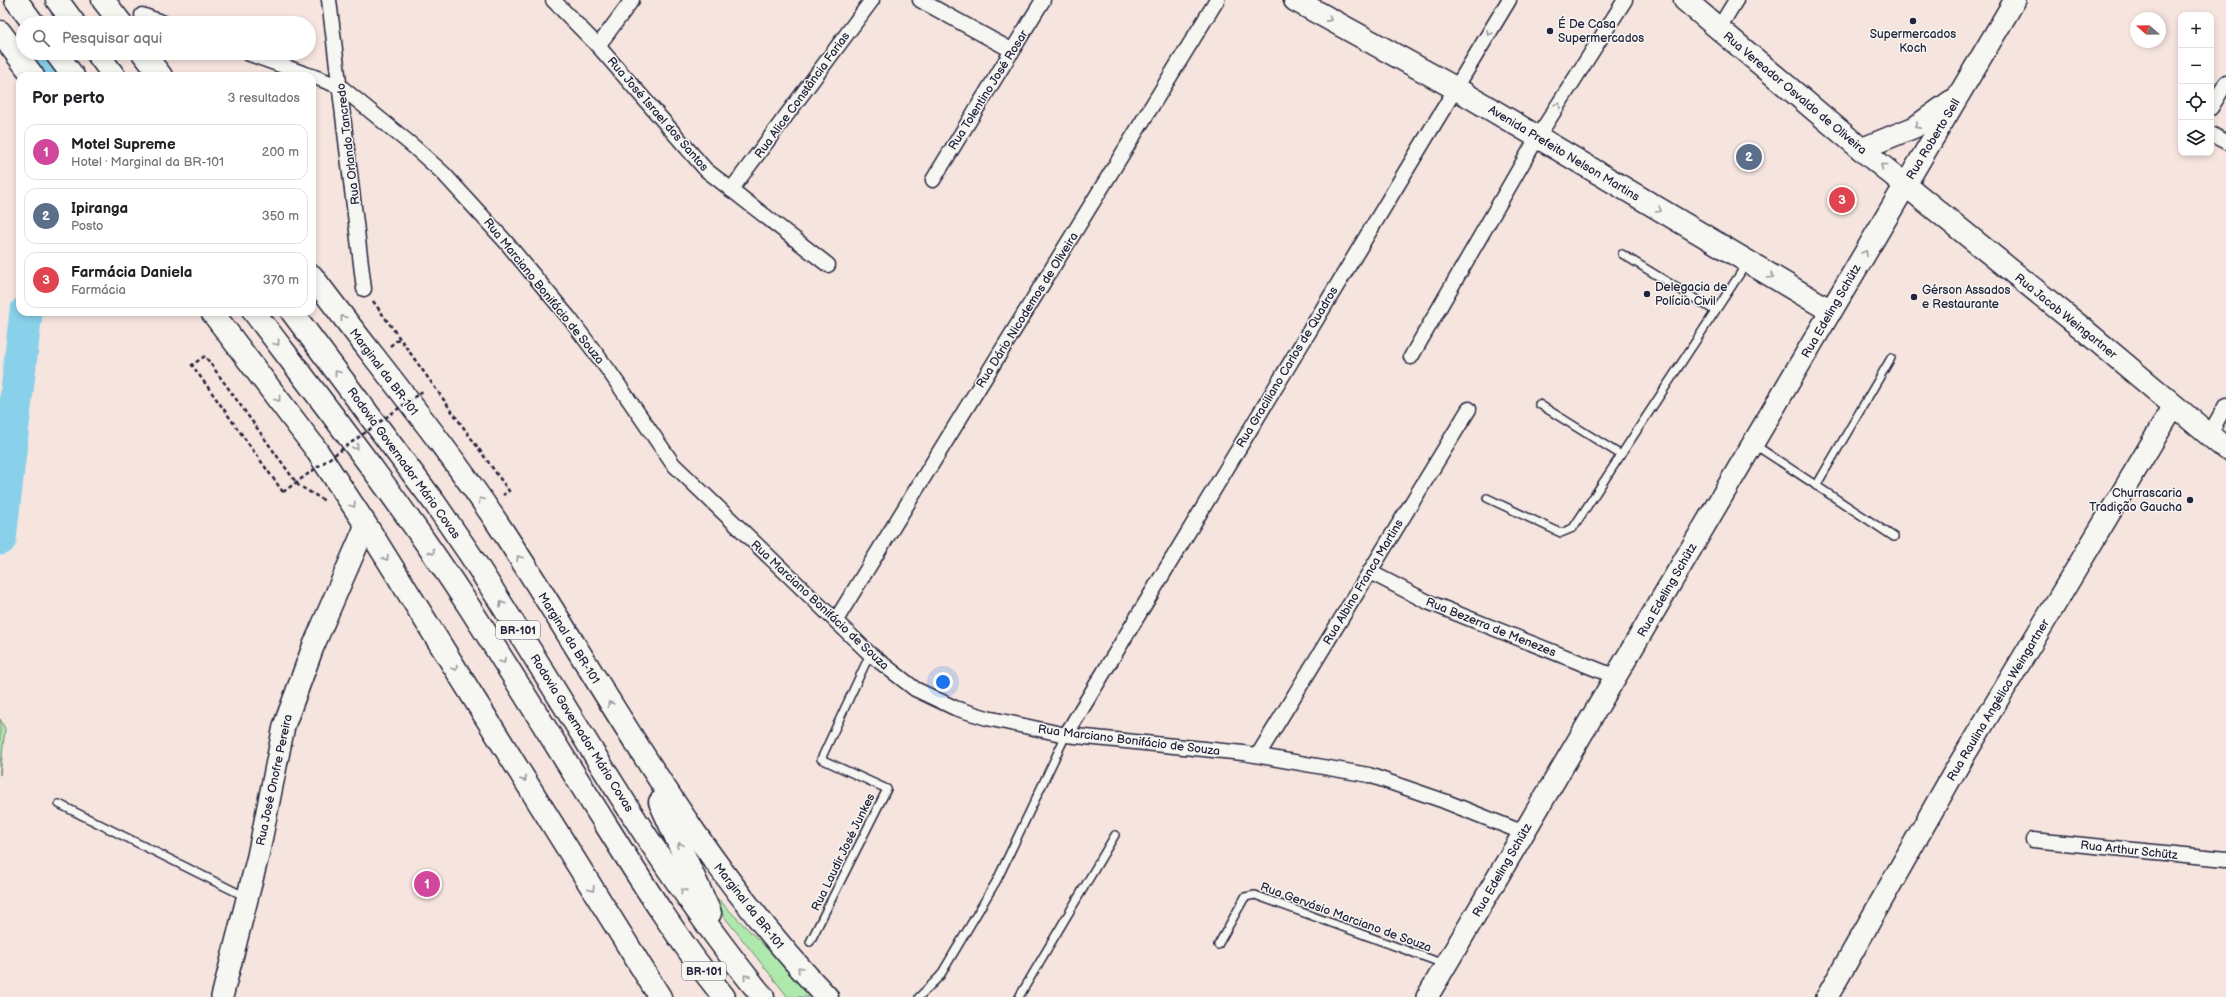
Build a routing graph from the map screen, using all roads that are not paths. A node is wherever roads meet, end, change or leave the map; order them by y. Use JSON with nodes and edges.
{"nodes":[{"id":1,"x":16,"y":0,"type":"edge"},
{"id":2,"x":57,"y":0,"type":"edge"},
{"id":3,"x":103,"y":0,"type":"edge"},
{"id":4,"x":329,"y":0,"type":"edge"},
{"id":5,"x":553,"y":0,"type":"edge"},
{"id":6,"x":632,"y":0,"type":"edge"},
{"id":7,"x":872,"y":0,"type":"edge"},
{"id":8,"x":920,"y":0,"type":"edge"},
{"id":9,"x":1043,"y":0,"type":"edge"},
{"id":10,"x":1217,"y":0,"type":"edge"},
{"id":11,"x":1295,"y":0,"type":"edge"},
{"id":12,"x":1509,"y":0,"type":"edge"},
{"id":13,"x":1625,"y":0,"type":"edge"},
{"id":14,"x":1685,"y":0,"type":"edge"},
{"id":15,"x":1736,"y":0,"type":"edge"},
{"id":16,"x":2015,"y":0,"type":"edge"},
{"id":17,"x":28,"y":16,"type":"edge"},
{"id":18,"x":69,"y":16,"type":"edge"},
{"id":19,"x":115,"y":16,"type":"edge"},
{"id":20,"x":1719,"y":28,"type":"junction"},
{"id":21,"x":4,"y":38,"type":"edge"},
{"id":22,"x":598,"y":46,"type":"junction"},
{"id":23,"x":1013,"y":51,"type":"junction"},
{"id":24,"x":16,"y":54,"type":"edge"},
{"id":25,"x":20,"y":60,"type":"edge"},
{"id":26,"x":61,"y":60,"type":"edge"},
{"id":27,"x":148,"y":60,"type":"edge"},
{"id":28,"x":266,"y":60,"type":"edge"},
{"id":29,"x":29,"y":72,"type":"edge"},
{"id":30,"x":70,"y":72,"type":"edge"},
{"id":31,"x":158,"y":72,"type":"edge"},
{"id":32,"x":300,"y":72,"type":"edge"},
{"id":33,"x":316,"y":78,"type":"edge"},
{"id":34,"x":2226,"y":82,"type":"edge"},
{"id":35,"x":341,"y":87,"type":"junction"},
{"id":36,"x":1455,"y":88,"type":"junction"},
{"id":37,"x":1960,"y":94,"type":"junction"},
{"id":38,"x":2214,"y":103,"type":"edge"},
{"id":39,"x":2214,"y":136,"type":"edge"},
{"id":40,"x":1537,"y":138,"type":"junction"},
{"id":41,"x":2226,"y":142,"type":"edge"},
{"id":42,"x":1861,"y":148,"type":"junction"},
{"id":43,"x":933,"y":180,"type":"dead end"},
{"id":44,"x":1906,"y":184,"type":"junction"},
{"id":45,"x":731,"y":190,"type":"junction"},
{"id":46,"x":1622,"y":254,"type":"dead end"},
{"id":47,"x":1748,"y":262,"type":"junction"},
{"id":48,"x":828,"y":265,"type":"dead end"},
{"id":49,"x":316,"y":281,"type":"edge"},
{"id":50,"x":364,"y":289,"type":"road end"},
{"id":51,"x":1715,"y":311,"type":"junction"},
{"id":52,"x":1831,"y":311,"type":"junction"},
{"id":53,"x":215,"y":316,"type":"edge"},
{"id":54,"x":257,"y":316,"type":"edge"},
{"id":55,"x":295,"y":316,"type":"edge"},
{"id":56,"x":1411,"y":357,"type":"dead end"},
{"id":57,"x":1891,"y":358,"type":"dead end"},
{"id":58,"x":1539,"y":404,"type":"dead end"},
{"id":59,"x":2226,"y":405,"type":"edge"},
{"id":60,"x":2174,"y":406,"type":"junction"},
{"id":61,"x":1469,"y":409,"type":"dead end"},
{"id":62,"x":2209,"y":434,"type":"junction"},
{"id":63,"x":1753,"y":444,"type":"junction"},
{"id":64,"x":2226,"y":449,"type":"edge"},
{"id":65,"x":1621,"y":455,"type":"junction"},
{"id":66,"x":1816,"y":486,"type":"junction"},
{"id":67,"x":1487,"y":498,"type":"dead end"},
{"id":68,"x":366,"y":525,"type":"junction"},
{"id":69,"x":1894,"y":537,"type":"dead end"},
{"id":70,"x":1370,"y":572,"type":"junction"},
{"id":71,"x":836,"y":620,"type":"junction"},
{"id":72,"x":870,"y":654,"type":"junction"},
{"id":73,"x":1616,"y":678,"type":"junction"},
{"id":74,"x":1066,"y":735,"type":"junction"},
{"id":75,"x":631,"y":737,"type":"junction"},
{"id":76,"x":1258,"y":755,"type":"junction"},
{"id":77,"x":59,"y":804,"type":"dead end"},
{"id":78,"x":1524,"y":833,"type":"junction"},
{"id":79,"x":1115,"y":835,"type":"dead end"},
{"id":80,"x":2033,"y":840,"type":"dead end"},
{"id":81,"x":2226,"y":859,"type":"edge"},
{"id":82,"x":248,"y":898,"type":"junction"},
{"id":83,"x":810,"y":942,"type":"dead end"},
{"id":84,"x":1218,"y":945,"type":"dead end"},
{"id":85,"x":730,"y":957,"type":"junction"},
{"id":86,"x":1446,"y":965,"type":"junction"},
{"id":87,"x":647,"y":977,"type":"junction"},
{"id":88,"x":222,"y":997,"type":"edge"},
{"id":89,"x":660,"y":997,"type":"edge"},
{"id":90,"x":670,"y":997,"type":"edge"},
{"id":91,"x":724,"y":997,"type":"edge"},
{"id":92,"x":763,"y":997,"type":"edge"},
{"id":93,"x":827,"y":997,"type":"edge"},
{"id":94,"x":919,"y":997,"type":"edge"},
{"id":95,"x":1019,"y":997,"type":"edge"},
{"id":96,"x":1428,"y":997,"type":"edge"},
{"id":97,"x":1827,"y":997,"type":"edge"}],
"edges":[{"from":1,"to":17,"type":"main road"},
{"from":2,"to":18,"type":"main road"},
{"from":3,"to":19,"type":"main road"},
{"from":4,"to":35,"type":"street","name":"Rua Orlando Tancredo"},
{"from":5,"to":22,"type":"street","name":"Rua José Israel dos Santos"},
{"from":6,"to":22,"type":"street"},
{"from":7,"to":45,"type":"street","name":"Rua Alice Constância Farias"},
{"from":8,"to":23,"type":"street"},
{"from":9,"to":23,"type":"street","name":"Rua Tolentino José Rosar"},
{"from":10,"to":71,"type":"street","name":"Rua Dário Nicodemos de Oliveira"},
{"from":11,"to":36,"type":"main road","name":"Avenida Prefeito Nelson Martins","one_way":true},
{"from":12,"to":36,"type":"street","name":"Rua Graciliano Carlos de Quadros","one_way":true},
{"from":40,"to":13,"type":"street","one_way":true},
{"from":14,"to":20,"type":"main road","name":"Rua Vereador Osvaldo de Oliveira"},
{"from":15,"to":20,"type":"street"},
{"from":16,"to":37,"type":"main road","name":"Rua Roberto Sell"},
{"from":20,"to":42,"type":"main road","name":"Rua Vereador Osvaldo de Oliveira"},
{"from":21,"to":24,"type":"main road"},
{"from":22,"to":45,"type":"street","name":"Rua José Israel dos Santos"},
{"from":23,"to":43,"type":"street","name":"Rua Tolentino José Rosar"},
{"from":25,"to":29,"type":"main road"},
{"from":26,"to":30,"type":"main road"},
{"from":27,"to":31,"type":"main road"},
{"from":28,"to":32,"type":"street","name":"Rua Marciano Bonifácio de Souza"},
{"from":33,"to":35,"type":"street","name":"Rua Marciano Bonifácio de Souza"},
{"from":34,"to":38,"type":"street"},
{"from":35,"to":50,"type":"street","name":"Rua Orlando Tancredo"},
{"from":35,"to":71,"type":"street","name":"Rua Marciano Bonifácio de Souza"},
{"from":36,"to":40,"type":"main road","name":"Avenida Prefeito Nelson Martins"},
{"from":36,"to":74,"type":"street","name":"Rua Graciliano Carlos de Quadros"},
{"from":37,"to":42,"type":"main road","name":"Rua Roberto Sell","one_way":true},
{"from":37,"to":44,"type":"main road","name":"Rua Roberto Sell"},
{"from":39,"to":41,"type":"street"},
{"from":40,"to":47,"type":"main road","name":"Avenida Prefeito Nelson Martins","one_way":true},
{"from":40,"to":56,"type":"street"},
{"from":44,"to":42,"type":"main road","name":"Rua Vereador Osvaldo de Oliveira","one_way":true},
{"from":52,"to":44,"type":"main road","name":"Rua Edeling Schütz","one_way":true},
{"from":44,"to":60,"type":"main road","name":"Rua Jacob Weingartner"},
{"from":45,"to":48,"type":"street","name":"Rua José Israel dos Santos"},
{"from":46,"to":51,"type":"lane"},
{"from":47,"to":51,"type":"lane"},
{"from":47,"to":52,"type":"main road","name":"Avenida Prefeito Nelson Martins","one_way":true},
{"from":75,"to":49,"type":"main road","name":"Marginal da BR-101","one_way":true},
{"from":51,"to":65,"type":"lane"},
{"from":52,"to":63,"type":"main road","name":"Rua Edeling Schütz"},
{"from":53,"to":68,"type":"main road","one_way":true},
{"from":54,"to":91,"type":"main road","number":"BR-101","one_way":true},
{"from":85,"to":55,"type":"main road","name":"Rodovia Governador Mário Covas","number":"BR-101","one_way":true},
{"from":57,"to":66,"type":"lane"},
{"from":58,"to":65,"type":"lane"},
{"from":59,"to":62,"type":"street"},
{"from":60,"to":62,"type":"main road","name":"Rua Jacob Weingartner"},
{"from":60,"to":97,"type":"main road","name":"Rua Raulina Angélica Weingartner"},
{"from":61,"to":70,"type":"street","name":"Rua Albino Franca Martins"},
{"from":62,"to":64,"type":"main road","name":"Rua Jacob Weingartner"},
{"from":63,"to":66,"type":"lane"},
{"from":63,"to":73,"type":"main road","name":"Rua Edeling Schütz"},
{"from":65,"to":67,"type":"lane"},
{"from":66,"to":69,"type":"lane"},
{"from":68,"to":82,"type":"main road","name":"Rua José Onofre Pereira"},
{"from":68,"to":87,"type":"main road","one_way":true},
{"from":70,"to":73,"type":"street","name":"Rua Bezerra de Menezes"},
{"from":70,"to":76,"type":"street","name":"Rua Albino Franca Martins"},
{"from":71,"to":72,"type":"street","name":"Rua Marciano Bonifácio de Souza"},
{"from":72,"to":74,"type":"street","name":"Rua Marciano Bonifácio de Souza"},
{"from":72,"to":83,"type":"lane","name":"Rua Laudir José Junkes"},
{"from":73,"to":78,"type":"main road","name":"Rua Edeling Schütz"},
{"from":74,"to":76,"type":"street","name":"Rua Marciano Bonifácio de Souza"},
{"from":74,"to":94,"type":"lane"},
{"from":85,"to":75,"type":"main road","one_way":true},
{"from":93,"to":75,"type":"main road","name":"Marginal da BR-101","one_way":true},
{"from":76,"to":78,"type":"street","name":"Rua Marciano Bonifácio de Souza"},
{"from":77,"to":82,"type":"lane"},
{"from":78,"to":86,"type":"main road","name":"Rua Edeling Schütz"},
{"from":79,"to":95,"type":"lane"},
{"from":80,"to":81,"type":"street","name":"Rua Arthur Schütz"},
{"from":82,"to":88,"type":"main road","name":"Rua José Onofre Pereira"},
{"from":84,"to":86,"type":"lane","name":"Rua Gervásio Marciano de Souza"},
{"from":92,"to":85,"type":"main road","name":"Rodovia Governador Mário Covas","number":"BR-101","one_way":true},
{"from":86,"to":96,"type":"main road","name":"Rua Edeling Schütz"},
{"from":87,"to":89,"type":"main road"},
{"from":87,"to":90,"type":"main road"}]}
